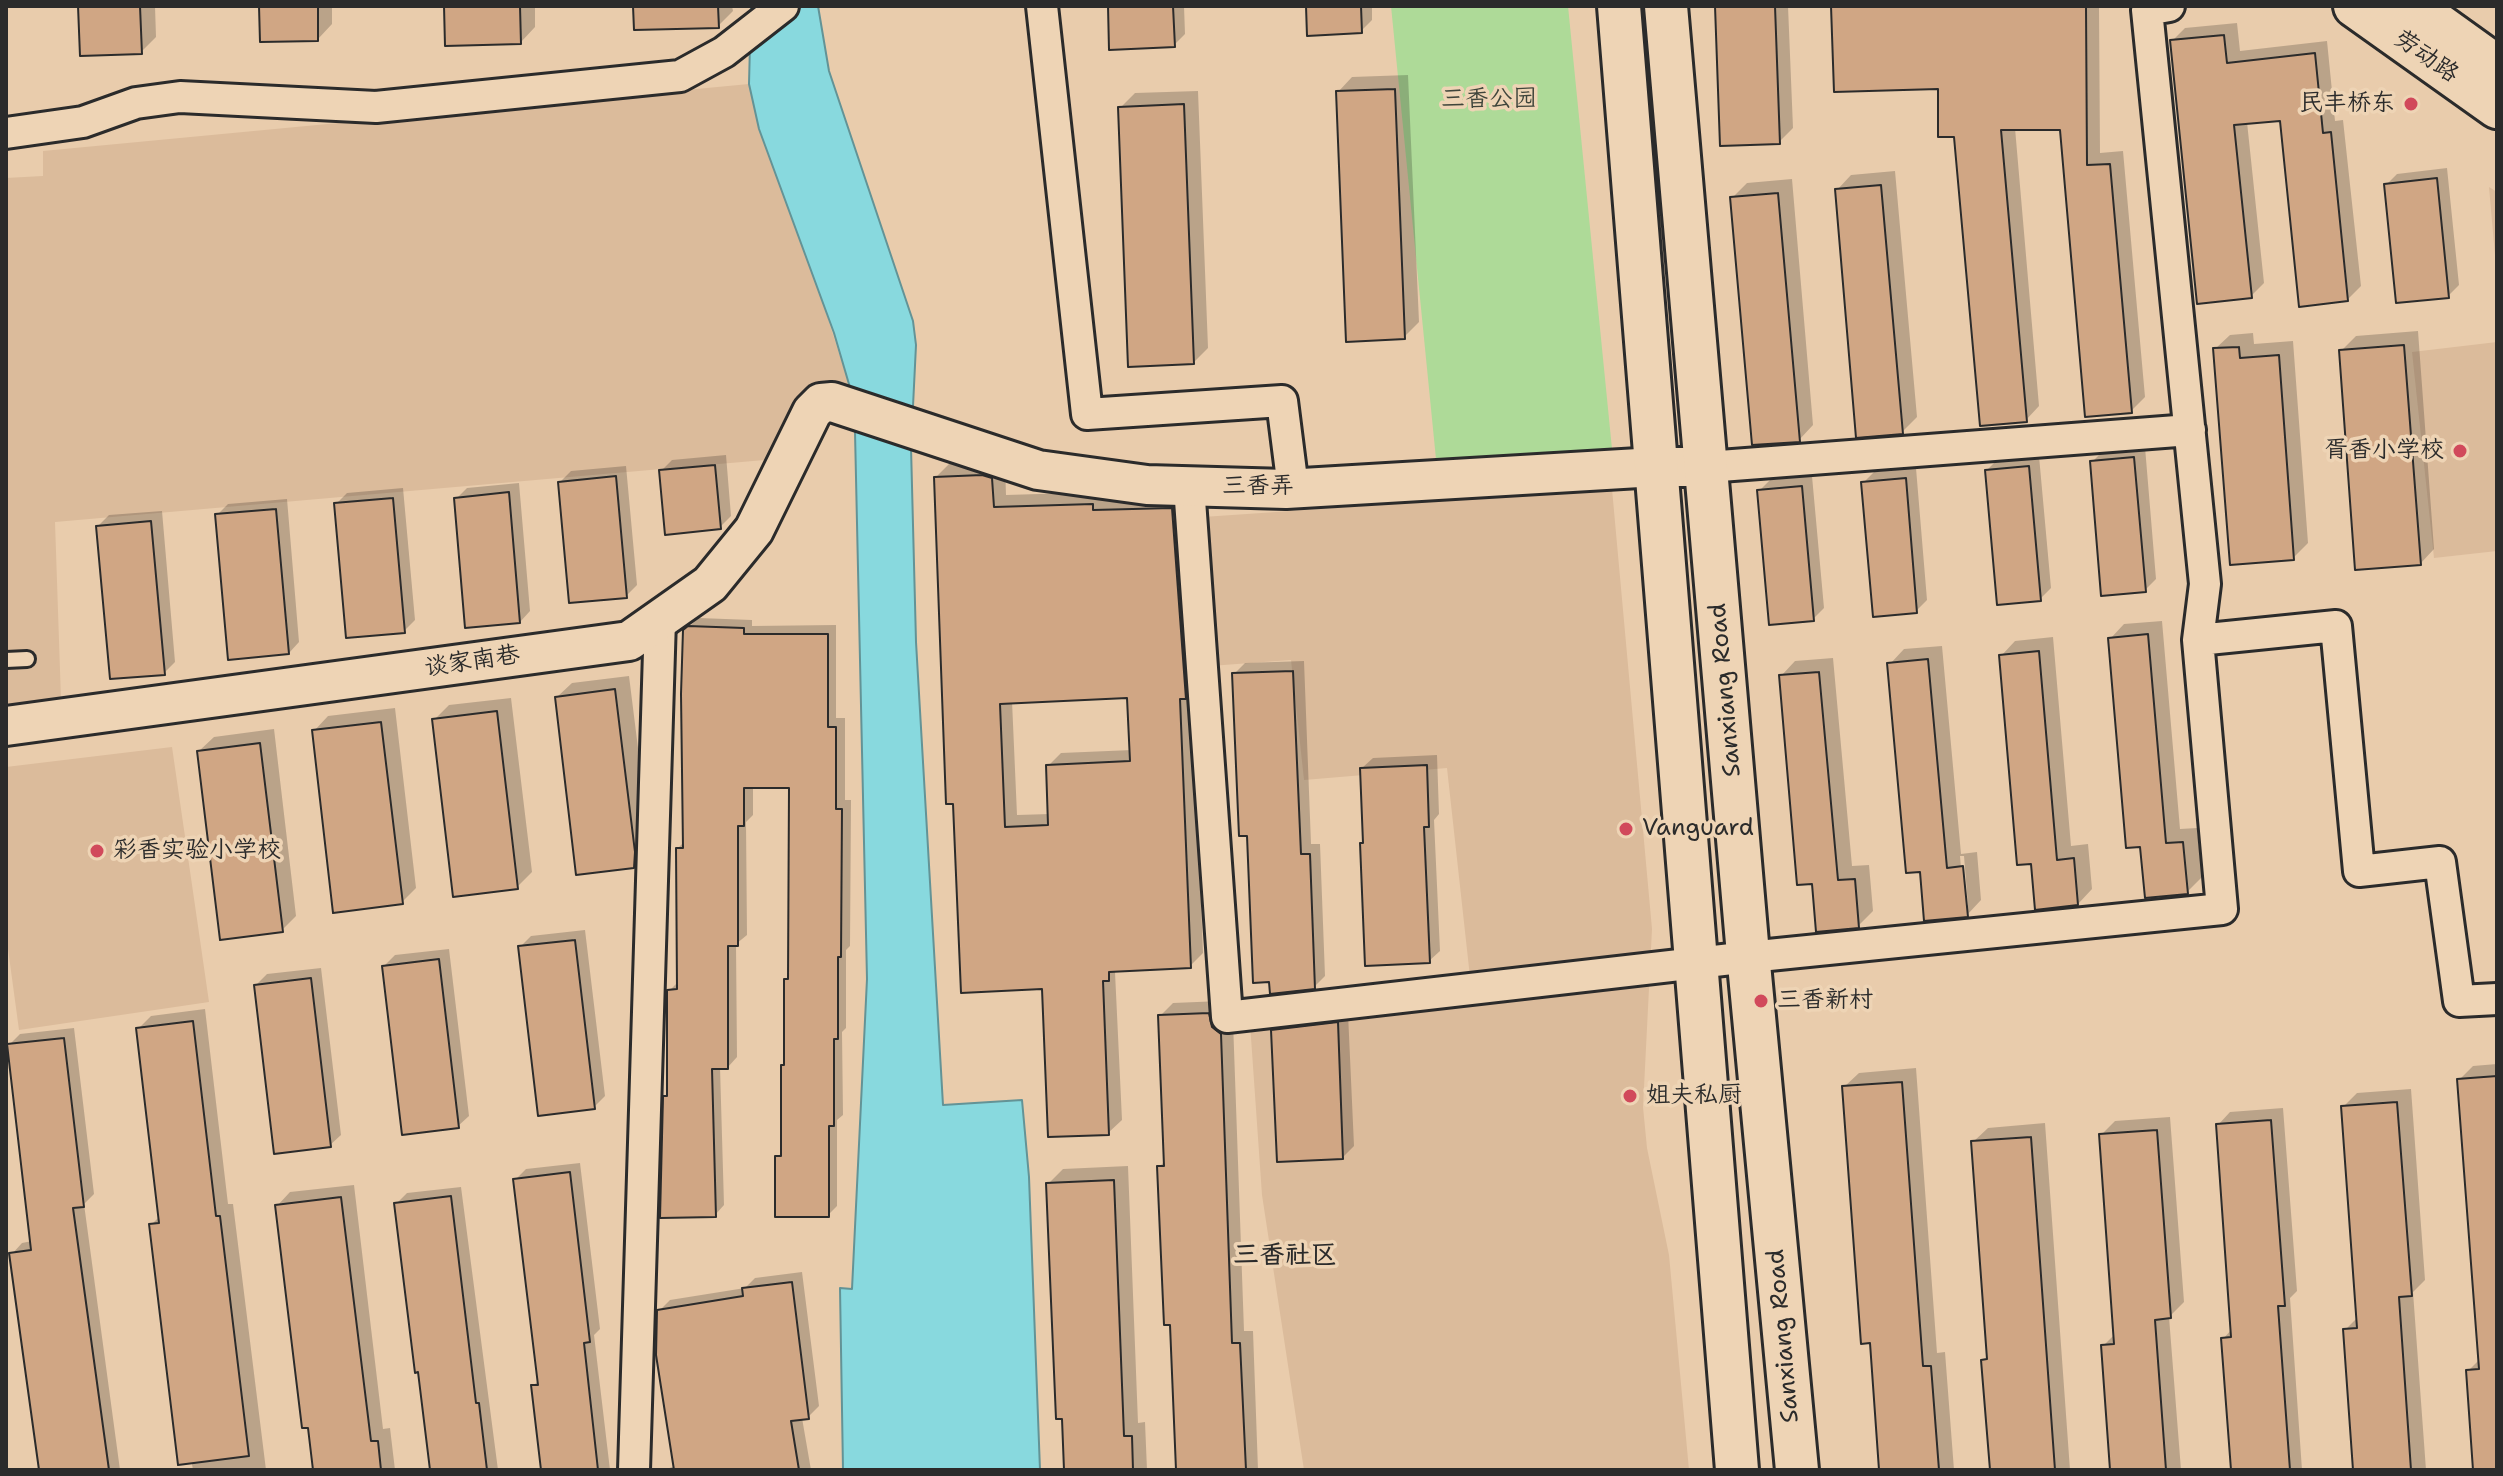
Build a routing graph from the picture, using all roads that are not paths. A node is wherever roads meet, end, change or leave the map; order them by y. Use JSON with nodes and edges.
{"nodes":[{"id":1,"x":783,"y":6,"type":"edge"},
{"id":2,"x":1042,"y":6,"type":"edge"},
{"id":3,"x":1619,"y":6,"type":"edge"},
{"id":4,"x":1666,"y":6,"type":"edge"},
{"id":5,"x":2169,"y":6,"type":"edge"},
{"id":6,"x":2355,"y":6,"type":"edge"},
{"id":7,"x":2412,"y":6,"type":"edge"},
{"id":8,"x":2497,"y":67,"type":"edge"},
{"id":9,"x":2497,"y":107,"type":"edge"},
{"id":10,"x":6,"y":133,"type":"edge"},
{"id":11,"x":827,"y":402,"type":"joint"},
{"id":12,"x":2190,"y":430,"type":"junction"},
{"id":13,"x":1656,"y":467,"type":"junction"},
{"id":14,"x":1707,"y":467,"type":"junction"},
{"id":15,"x":1189,"y":486,"type":"junction"},
{"id":16,"x":1293,"y":488,"type":"junction"},
{"id":17,"x":660,"y":619,"type":"junction"},
{"id":18,"x":2198,"y":640,"type":"junction"},
{"id":19,"x":27,"y":659,"type":"dead end"},
{"id":20,"x":6,"y":660,"type":"edge"},
{"id":21,"x":6,"y":726,"type":"edge"},
{"id":22,"x":1749,"y":957,"type":"junction"},
{"id":23,"x":1697,"y":964,"type":"junction"},
{"id":24,"x":2497,"y":999,"type":"edge"},
{"id":25,"x":634,"y":1470,"type":"edge"},
{"id":26,"x":1737,"y":1470,"type":"edge"},
{"id":27,"x":1797,"y":1470,"type":"edge"}],
"edges":[{"from":1,"to":10,"type":"street"},
{"from":2,"to":16,"type":"street"},
{"from":3,"to":13,"type":"main road"},
{"from":4,"to":14,"type":"main road","name":"Sanxiang Road"},
{"from":5,"to":12,"type":"street"},
{"from":6,"to":9,"type":"main road","name":"劳动路"},
{"from":7,"to":8,"type":"main road","name":"劳动路"},
{"from":11,"to":15,"type":"street","name":"三香弄"},
{"from":11,"to":17,"type":"street","name":"谈家南巷"},
{"from":12,"to":14,"type":"street"},
{"from":12,"to":18,"type":"street"},
{"from":13,"to":14,"type":"street","name":"三香弄"},
{"from":13,"to":16,"type":"street","name":"三香弄"},
{"from":13,"to":23,"type":"main road"},
{"from":14,"to":22,"type":"main road","name":"Sanxiang Road"},
{"from":15,"to":16,"type":"street","name":"三香弄"},
{"from":15,"to":23,"type":"street"},
{"from":17,"to":21,"type":"street","name":"谈家南巷"},
{"from":17,"to":25,"type":"street"},
{"from":18,"to":22,"type":"street"},
{"from":18,"to":24,"type":"street"},
{"from":19,"to":20,"type":"lane"},
{"from":22,"to":23,"type":"street"},
{"from":22,"to":27,"type":"main road","name":"Sanxiang Road"},
{"from":23,"to":26,"type":"main road"}]}
